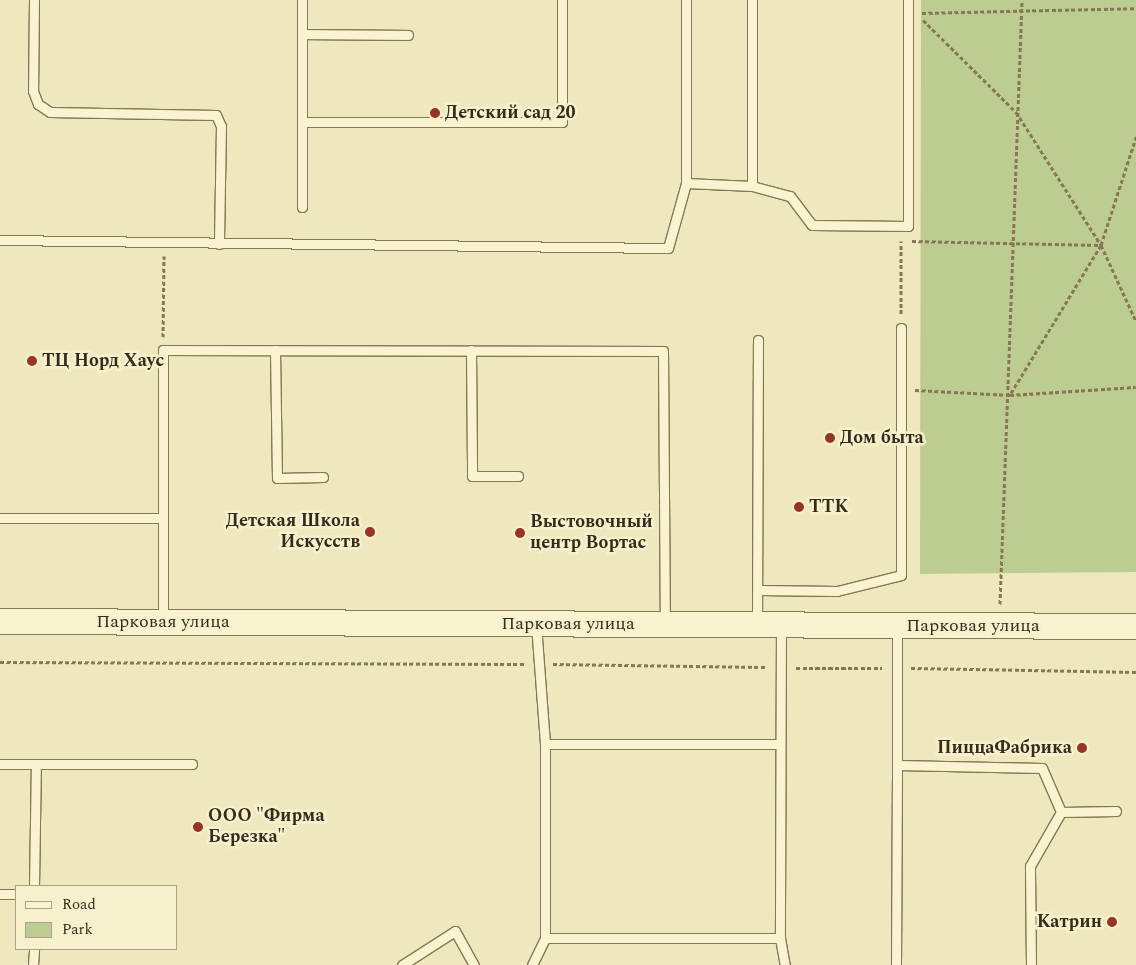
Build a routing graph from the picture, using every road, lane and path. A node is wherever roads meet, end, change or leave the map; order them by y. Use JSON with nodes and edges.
{"nodes":[{"id":1,"x":34,"y":0,"type":"edge"},
{"id":2,"x":302,"y":0,"type":"edge"},
{"id":3,"x":562,"y":0,"type":"edge"},
{"id":4,"x":686,"y":0,"type":"edge"},
{"id":5,"x":752,"y":0,"type":"edge"},
{"id":6,"x":908,"y":0,"type":"edge"},
{"id":7,"x":1022,"y":0,"type":"edge"},
{"id":8,"x":1136,"y":8,"type":"edge"},
{"id":9,"x":1022,"y":11,"type":"junction"},
{"id":10,"x":302,"y":34,"type":"junction"},
{"id":11,"x":408,"y":35,"type":"dead end"},
{"id":12,"x":1016,"y":112,"type":"junction"},
{"id":13,"x":302,"y":122,"type":"junction"},
{"id":14,"x":1136,"y":137,"type":"edge"},
{"id":15,"x":686,"y":183,"type":"junction"},
{"id":16,"x":752,"y":186,"type":"junction"},
{"id":17,"x":302,"y":207,"type":"dead end"},
{"id":18,"x":901,"y":226,"type":"junction"},
{"id":19,"x":0,"y":240,"type":"edge"},
{"id":20,"x":901,"y":241,"type":"junction"},
{"id":21,"x":164,"y":243,"type":"junction"},
{"id":22,"x":219,"y":244,"type":"junction"},
{"id":23,"x":1101,"y":245,"type":"junction"},
{"id":24,"x":1136,"y":321,"type":"edge"},
{"id":25,"x":901,"y":328,"type":"joint"},
{"id":26,"x":758,"y":340,"type":"dead end"},
{"id":27,"x":164,"y":350,"type":"junction"},
{"id":28,"x":275,"y":350,"type":"junction"},
{"id":29,"x":471,"y":350,"type":"junction"},
{"id":30,"x":1136,"y":387,"type":"edge"},
{"id":31,"x":902,"y":390,"type":"junction"},
{"id":32,"x":1010,"y":395,"type":"junction"},
{"id":33,"x":518,"y":476,"type":"dead end"},
{"id":34,"x":322,"y":477,"type":"dead end"},
{"id":35,"x":0,"y":518,"type":"edge"},
{"id":36,"x":163,"y":518,"type":"junction"},
{"id":37,"x":758,"y":590,"type":"junction"},
{"id":38,"x":0,"y":621,"type":"edge"},
{"id":39,"x":163,"y":622,"type":"junction"},
{"id":40,"x":536,"y":624,"type":"junction"},
{"id":41,"x":665,"y":624,"type":"junction"},
{"id":42,"x":769,"y":625,"type":"junction"},
{"id":43,"x":897,"y":625,"type":"junction"},
{"id":44,"x":999,"y":626,"type":"junction"},
{"id":45,"x":1136,"y":626,"type":"edge"},
{"id":46,"x":0,"y":662,"type":"edge"},
{"id":47,"x":536,"y":664,"type":"junction"},
{"id":48,"x":781,"y":668,"type":"junction"},
{"id":49,"x":896,"y":668,"type":"junction"},
{"id":50,"x":1136,"y":672,"type":"edge"},
{"id":51,"x":545,"y":744,"type":"junction"},
{"id":52,"x":780,"y":744,"type":"junction"},
{"id":53,"x":0,"y":764,"type":"edge"},
{"id":54,"x":36,"y":764,"type":"junction"},
{"id":55,"x":192,"y":764,"type":"dead end"},
{"id":56,"x":897,"y":765,"type":"junction"},
{"id":57,"x":1116,"y":811,"type":"dead end"},
{"id":58,"x":1061,"y":812,"type":"junction"},
{"id":59,"x":34,"y":885,"type":"edge"},
{"id":60,"x":0,"y":894,"type":"edge"},
{"id":61,"x":15,"y":894,"type":"edge"},
{"id":62,"x":545,"y":938,"type":"junction"},
{"id":63,"x":780,"y":938,"type":"junction"},
{"id":64,"x":34,"y":950,"type":"edge"},
{"id":65,"x":33,"y":965,"type":"edge"},
{"id":66,"x":402,"y":965,"type":"edge"},
{"id":67,"x":474,"y":965,"type":"edge"},
{"id":68,"x":532,"y":965,"type":"edge"},
{"id":69,"x":785,"y":965,"type":"edge"},
{"id":70,"x":896,"y":965,"type":"edge"},
{"id":71,"x":1031,"y":965,"type":"edge"}],
"edges":[{"from":1,"to":22,"type":"lane"},
{"from":2,"to":10,"type":"lane"},
{"from":3,"to":13,"type":"lane"},
{"from":4,"to":15,"type":"lane"},
{"from":5,"to":16,"type":"lane"},
{"from":6,"to":18,"type":"lane"},
{"from":7,"to":9,"type":"path"},
{"from":8,"to":9,"type":"path"},
{"from":9,"to":12,"type":"path"},
{"from":9,"to":12,"type":"path"},
{"from":10,"to":11,"type":"lane"},
{"from":10,"to":13,"type":"lane"},
{"from":12,"to":23,"type":"path"},
{"from":12,"to":32,"type":"path"},
{"from":13,"to":17,"type":"lane"},
{"from":14,"to":23,"type":"path"},
{"from":15,"to":16,"type":"lane"},
{"from":15,"to":22,"type":"lane"},
{"from":16,"to":18,"type":"lane"},
{"from":18,"to":20,"type":"path"},
{"from":19,"to":21,"type":"lane"},
{"from":20,"to":23,"type":"path"},
{"from":20,"to":25,"type":"path"},
{"from":21,"to":22,"type":"lane"},
{"from":21,"to":27,"type":"path"},
{"from":23,"to":24,"type":"path"},
{"from":23,"to":32,"type":"path"},
{"from":25,"to":31,"type":"lane"},
{"from":26,"to":37,"type":"lane"},
{"from":27,"to":28,"type":"lane"},
{"from":27,"to":36,"type":"lane"},
{"from":28,"to":29,"type":"lane"},
{"from":28,"to":34,"type":"lane"},
{"from":29,"to":33,"type":"lane"},
{"from":29,"to":41,"type":"lane"},
{"from":30,"to":32,"type":"path"},
{"from":31,"to":32,"type":"path"},
{"from":31,"to":37,"type":"lane"},
{"from":32,"to":44,"type":"path"},
{"from":35,"to":36,"type":"lane"},
{"from":36,"to":39,"type":"lane"},
{"from":37,"to":42,"type":"lane"},
{"from":38,"to":39,"type":"main road","name":"Парковая улица"},
{"from":39,"to":40,"type":"main road","name":"Парковая улица"},
{"from":40,"to":41,"type":"main road","name":"Парковая улица"},
{"from":40,"to":47,"type":"lane"},
{"from":41,"to":42,"type":"main road","name":"Парковая улица"},
{"from":42,"to":43,"type":"main road","name":"Парковая улица"},
{"from":42,"to":48,"type":"lane"},
{"from":43,"to":44,"type":"main road","name":"Парковая улица"},
{"from":43,"to":49,"type":"lane"},
{"from":44,"to":45,"type":"main road","name":"Парковая улица"},
{"from":46,"to":47,"type":"path"},
{"from":47,"to":48,"type":"path"},
{"from":47,"to":51,"type":"lane"},
{"from":48,"to":49,"type":"path"},
{"from":48,"to":52,"type":"lane"},
{"from":49,"to":50,"type":"path"},
{"from":49,"to":56,"type":"lane"},
{"from":51,"to":52,"type":"lane"},
{"from":51,"to":62,"type":"lane"},
{"from":52,"to":63,"type":"lane"},
{"from":53,"to":54,"type":"lane"},
{"from":54,"to":55,"type":"lane"},
{"from":54,"to":59,"type":"lane"},
{"from":56,"to":58,"type":"lane"},
{"from":56,"to":70,"type":"lane"},
{"from":57,"to":58,"type":"lane"},
{"from":58,"to":71,"type":"lane"},
{"from":60,"to":61,"type":"lane"},
{"from":62,"to":63,"type":"lane"},
{"from":62,"to":68,"type":"lane"},
{"from":63,"to":69,"type":"lane"},
{"from":64,"to":65,"type":"lane"},
{"from":66,"to":67,"type":"lane"}]}
